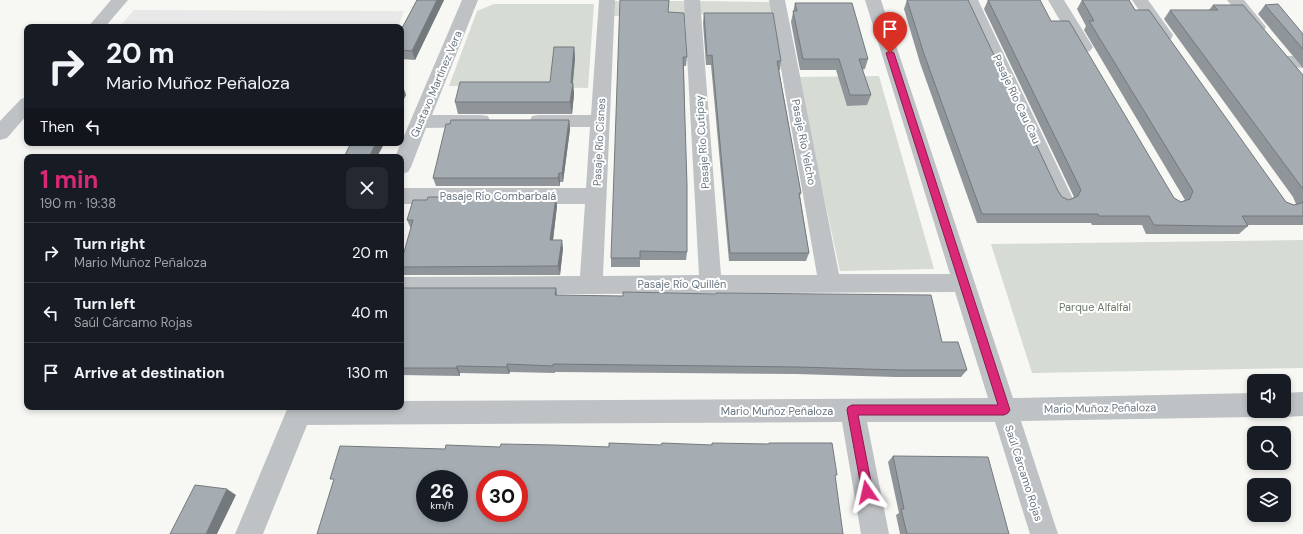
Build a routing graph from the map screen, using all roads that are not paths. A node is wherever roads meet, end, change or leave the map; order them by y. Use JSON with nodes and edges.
{"nodes":[{"id":1,"x":120,"y":0,"type":"edge"},
{"id":2,"x":470,"y":0,"type":"edge"},
{"id":3,"x":607,"y":0,"type":"edge"},
{"id":4,"x":692,"y":0,"type":"edge"},
{"id":5,"x":777,"y":0,"type":"edge"},
{"id":6,"x":873,"y":0,"type":"edge"},
{"id":7,"x":970,"y":0,"type":"edge"},
{"id":8,"x":1056,"y":0,"type":"edge"},
{"id":9,"x":1140,"y":0,"type":"edge"},
{"id":10,"x":1235,"y":0,"type":"edge"},
{"id":11,"x":99,"y":24,"type":"edge"},
{"id":12,"x":1176,"y":51,"type":"edge"},
{"id":13,"x":1287,"y":58,"type":"edge"},
{"id":14,"x":1091,"y":60,"type":"edge"},
{"id":15,"x":24,"y":106,"type":"edge"},
{"id":16,"x":498,"y":121,"type":"edge"},
{"id":17,"x":522,"y":121,"type":"edge"},
{"id":18,"x":600,"y":121,"type":"junction"},
{"id":19,"x":420,"y":122,"type":"junction"},
{"id":20,"x":0,"y":132,"type":"edge"},
{"id":21,"x":404,"y":160,"type":"edge"},
{"id":22,"x":404,"y":196,"type":"edge"},
{"id":23,"x":596,"y":196,"type":"junction"},
{"id":24,"x":1063,"y":199,"type":"edge"},
{"id":25,"x":830,"y":283,"type":"junction"},
{"id":26,"x":964,"y":283,"type":"junction"},
{"id":27,"x":711,"y":284,"type":"junction"},
{"id":28,"x":591,"y":285,"type":"junction"},
{"id":29,"x":404,"y":286,"type":"edge"},
{"id":30,"x":1303,"y":404,"type":"edge"},
{"id":31,"x":1247,"y":405,"type":"edge"},
{"id":32,"x":1291,"y":405,"type":"edge"},
{"id":33,"x":300,"y":410,"type":"edge"},
{"id":34,"x":852,"y":410,"type":"junction"},
{"id":35,"x":1004,"y":410,"type":"junction"},
{"id":36,"x":248,"y":534,"type":"edge"},
{"id":37,"x":875,"y":534,"type":"edge"},
{"id":38,"x":1044,"y":534,"type":"edge"}],
"edges":[{"from":1,"to":11,"type":"street"},
{"from":2,"to":19,"type":"street","name":"Gustavo Martínez Vera"},
{"from":3,"to":18,"type":"street","name":"Pasaje Río Cisnes"},
{"from":4,"to":27,"type":"street","name":"Pasaje Río Cutipay"},
{"from":5,"to":25,"type":"street","name":"Pasaje Río Yelcho"},
{"from":6,"to":26,"type":"street","name":"Saúl Cárcamo Rojas"},
{"from":7,"to":24,"type":"street","name":"Pasaje Río Cau Cau"},
{"from":8,"to":14,"type":"street"},
{"from":9,"to":12,"type":"street"},
{"from":10,"to":13,"type":"street"},
{"from":15,"to":20,"type":"street"},
{"from":16,"to":19,"type":"street"},
{"from":17,"to":18,"type":"street"},
{"from":18,"to":23,"type":"street","name":"Pasaje Río Cisnes"},
{"from":19,"to":21,"type":"street","name":"Gustavo Martínez Vera"},
{"from":22,"to":23,"type":"street","name":"Pasaje Río Combarbalá"},
{"from":23,"to":28,"type":"street","name":"Pasaje Río Cisnes"},
{"from":25,"to":26,"type":"street","name":"Pasaje Río Quillén"},
{"from":25,"to":27,"type":"street","name":"Pasaje Río Quillén"},
{"from":26,"to":35,"type":"street","name":"Saúl Cárcamo Rojas"},
{"from":27,"to":28,"type":"street","name":"Pasaje Río Quillén"},
{"from":28,"to":29,"type":"street","name":"Pasaje Río Quillén"},
{"from":30,"to":32,"type":"street"},
{"from":31,"to":35,"type":"street","name":"Mario Muñoz Peñaloza"},
{"from":33,"to":34,"type":"street","name":"Mario Muñoz Peñaloza"},
{"from":33,"to":36,"type":"street"},
{"from":34,"to":35,"type":"street","name":"Mario Muñoz Peñaloza"},
{"from":34,"to":37,"type":"street"},
{"from":35,"to":38,"type":"street","name":"Saúl Cárcamo Rojas"}]}
